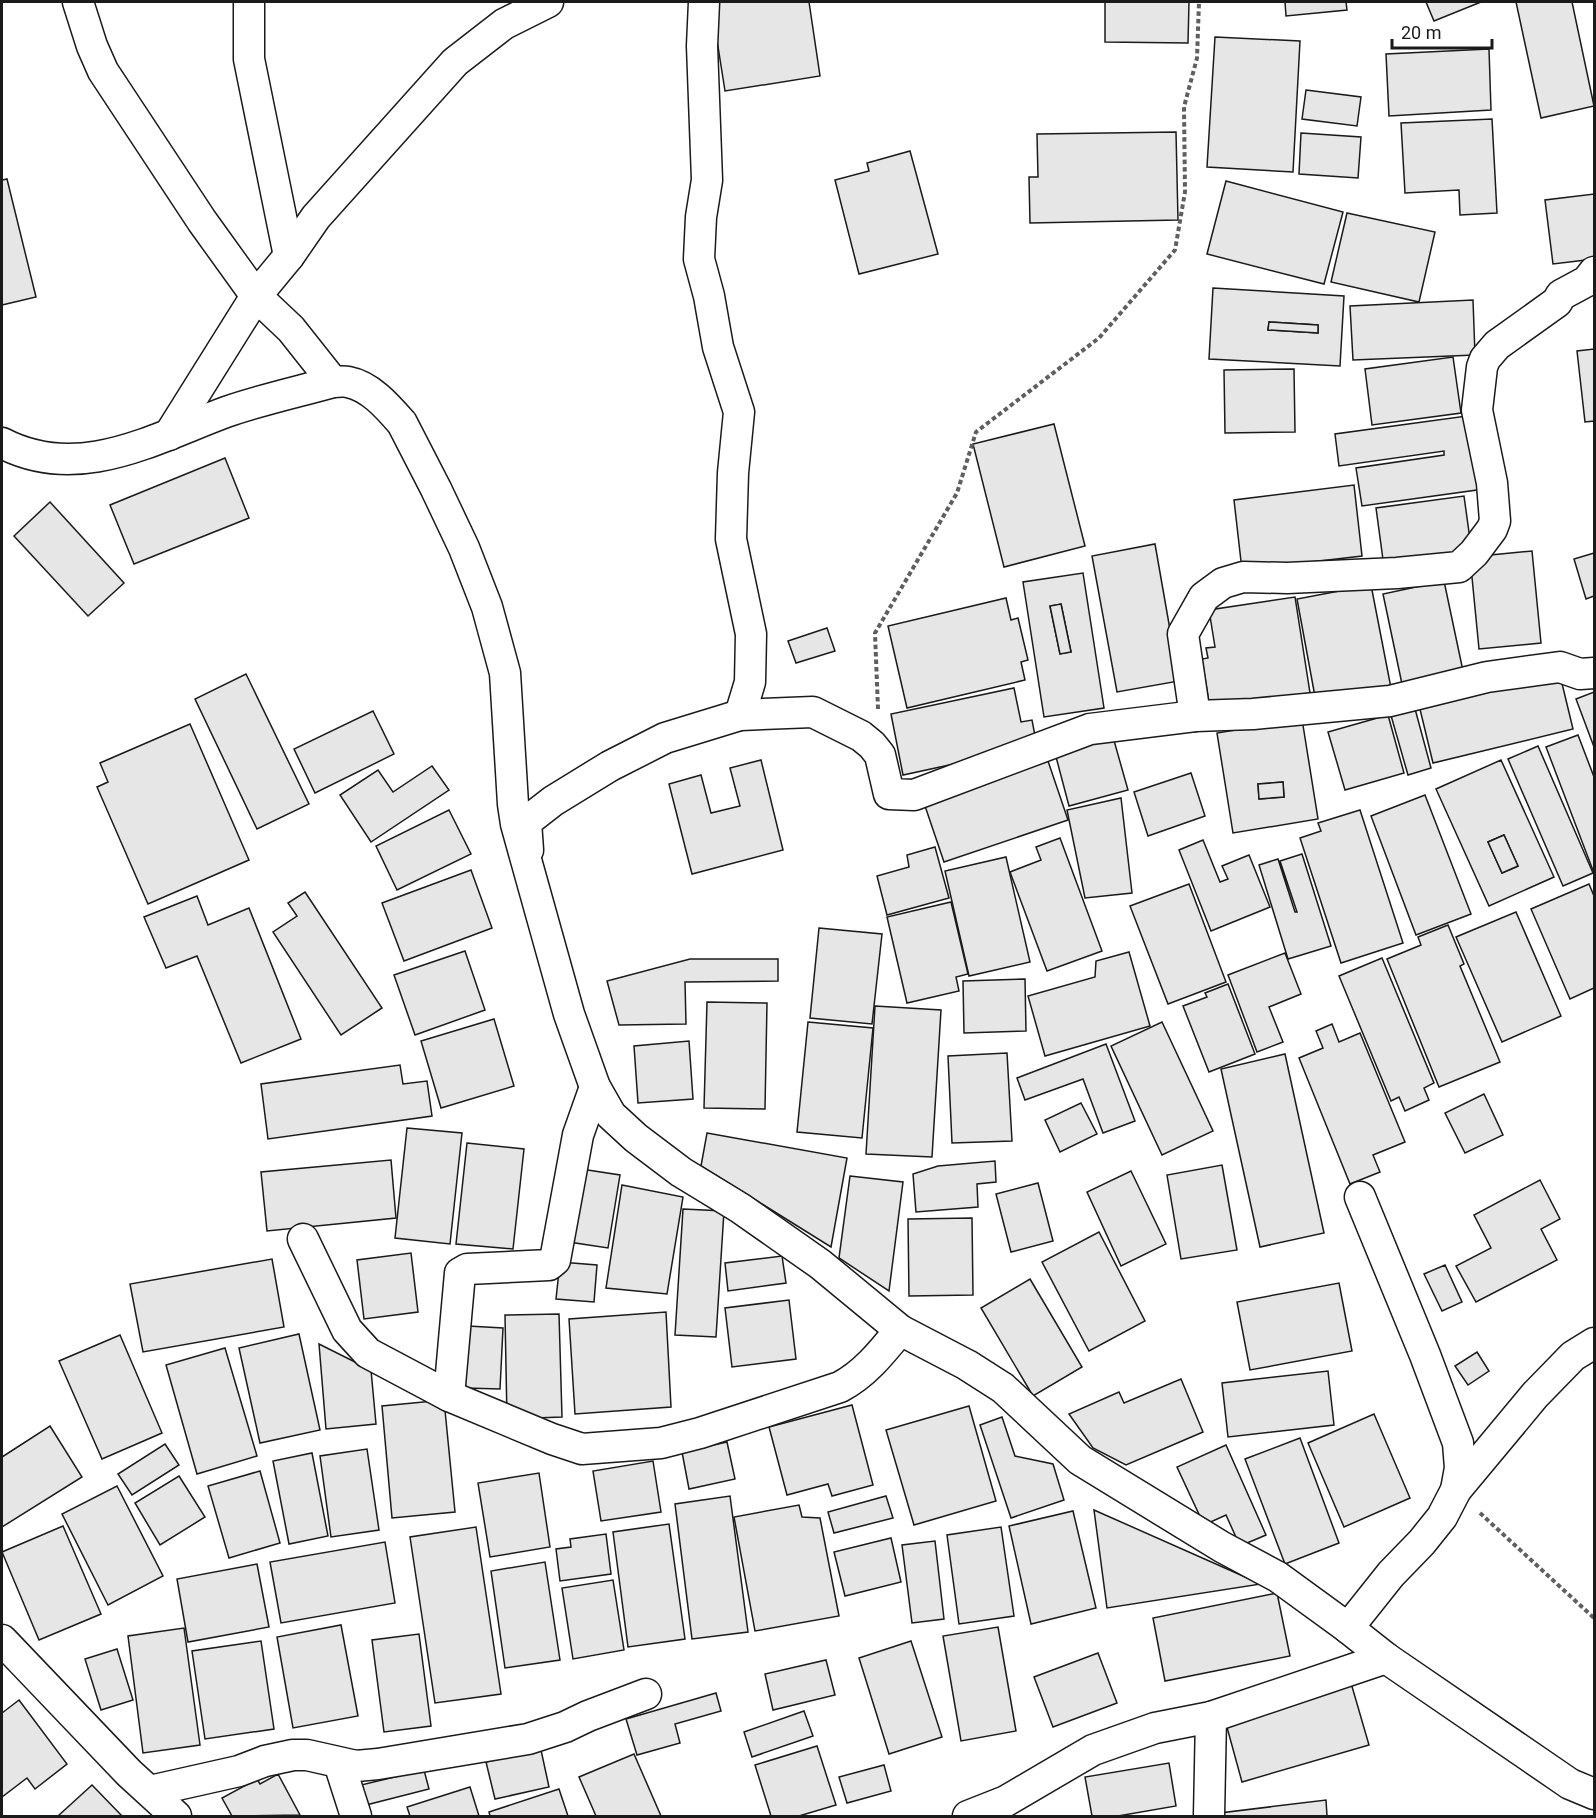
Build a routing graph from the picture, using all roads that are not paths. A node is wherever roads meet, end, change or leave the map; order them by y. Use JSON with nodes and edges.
{"nodes":[{"id":1,"x":78,"y":2,"type":"edge"},
{"id":2,"x":249,"y":2,"type":"edge"},
{"id":3,"x":548,"y":2,"type":"edge"},
{"id":4,"x":704,"y":2,"type":"edge"},
{"id":5,"x":289,"y":256,"type":"junction"},
{"id":6,"x":1594,"y":272,"type":"edge"},
{"id":7,"x":256,"y":296,"type":"junction"},
{"id":8,"x":333,"y":382,"type":"junction"},
{"id":9,"x":169,"y":435,"type":"junction"},
{"id":10,"x":2,"y":443,"type":"edge"},
{"id":11,"x":1594,"y":674,"type":"edge"},
{"id":12,"x":740,"y":715,"type":"junction"},
{"id":13,"x":1195,"y":716,"type":"junction"},
{"id":14,"x":530,"y":877,"type":"junction"},
{"id":15,"x":595,"y":1088,"type":"junction"},
{"id":16,"x":1360,"y":1197,"type":"dead end"},
{"id":17,"x":303,"y":1239,"type":"dead end"},
{"id":18,"x":900,"y":1330,"type":"junction"},
{"id":19,"x":1594,"y":1343,"type":"edge"},
{"id":20,"x":448,"y":1396,"type":"junction"},
{"id":21,"x":1456,"y":1490,"type":"junction"},
{"id":22,"x":1348,"y":1628,"type":"junction"},
{"id":23,"x":2,"y":1640,"type":"edge"},
{"id":24,"x":1386,"y":1658,"type":"junction"},
{"id":25,"x":646,"y":1694,"type":"dead end"},
{"id":26,"x":1211,"y":1717,"type":"junction"},
{"id":27,"x":339,"y":1763,"type":"junction"},
{"id":28,"x":150,"y":1791,"type":"junction"},
{"id":29,"x":1594,"y":1794,"type":"edge"},
{"id":30,"x":176,"y":1816,"type":"edge"},
{"id":31,"x":356,"y":1816,"type":"edge"},
{"id":32,"x":968,"y":1816,"type":"edge"},
{"id":33,"x":1209,"y":1816,"type":"edge"}],
"edges":[{"from":1,"to":7,"type":"street"},
{"from":2,"to":5,"type":"street"},
{"from":3,"to":5,"type":"street"},
{"from":4,"to":12,"type":"street"},
{"from":5,"to":7,"type":"street"},
{"from":6,"to":13,"type":"street"},
{"from":7,"to":8,"type":"street"},
{"from":7,"to":9,"type":"street"},
{"from":8,"to":9,"type":"street"},
{"from":8,"to":14,"type":"street"},
{"from":9,"to":10,"type":"street"},
{"from":11,"to":13,"type":"street"},
{"from":12,"to":13,"type":"street"},
{"from":12,"to":14,"type":"street"},
{"from":14,"to":15,"type":"street"},
{"from":15,"to":18,"type":"street"},
{"from":15,"to":20,"type":"street"},
{"from":16,"to":21,"type":"street"},
{"from":17,"to":20,"type":"street"},
{"from":18,"to":20,"type":"street"},
{"from":18,"to":22,"type":"street"},
{"from":19,"to":21,"type":"street"},
{"from":21,"to":22,"type":"street"},
{"from":22,"to":24,"type":"street"},
{"from":23,"to":28,"type":"street"},
{"from":24,"to":26,"type":"street"},
{"from":24,"to":29,"type":"street"},
{"from":25,"to":27,"type":"street"},
{"from":26,"to":32,"type":"street"},
{"from":26,"to":33,"type":"street"},
{"from":27,"to":28,"type":"street"},
{"from":27,"to":31,"type":"street"},
{"from":28,"to":30,"type":"street"}]}
